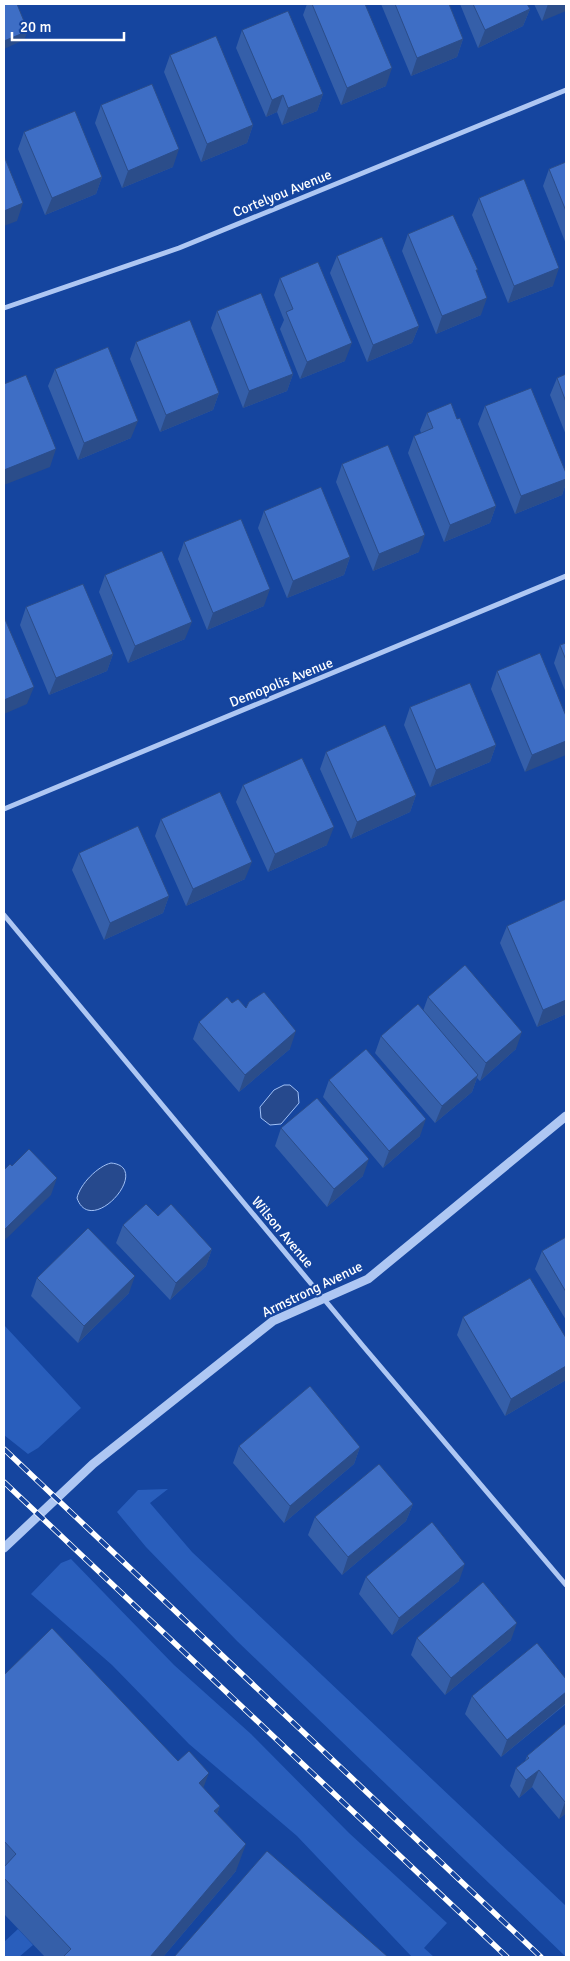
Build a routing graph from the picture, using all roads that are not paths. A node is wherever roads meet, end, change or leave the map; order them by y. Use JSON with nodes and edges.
{"nodes":[{"id":1,"x":566,"y":90,"type":"edge"},
{"id":2,"x":4,"y":308,"type":"edge"},
{"id":3,"x":566,"y":576,"type":"edge"},
{"id":4,"x":4,"y":809,"type":"edge"},
{"id":5,"x":4,"y":915,"type":"edge"},
{"id":6,"x":566,"y":1116,"type":"edge"},
{"id":7,"x":323,"y":1298,"type":"junction"},
{"id":8,"x":4,"y":1548,"type":"edge"},
{"id":9,"x":566,"y":1585,"type":"edge"}],
"edges":[{"from":1,"to":2,"type":"street","name":"Cortelyou Avenue"},
{"from":3,"to":4,"type":"street","name":"Demopolis Avenue"},
{"from":5,"to":7,"type":"street","name":"Wilson Avenue"},
{"from":6,"to":7,"type":"street","name":"Armstrong Avenue"},
{"from":7,"to":8,"type":"street","name":"Armstrong Avenue"},
{"from":7,"to":9,"type":"street","name":"Wilson Avenue"}]}
